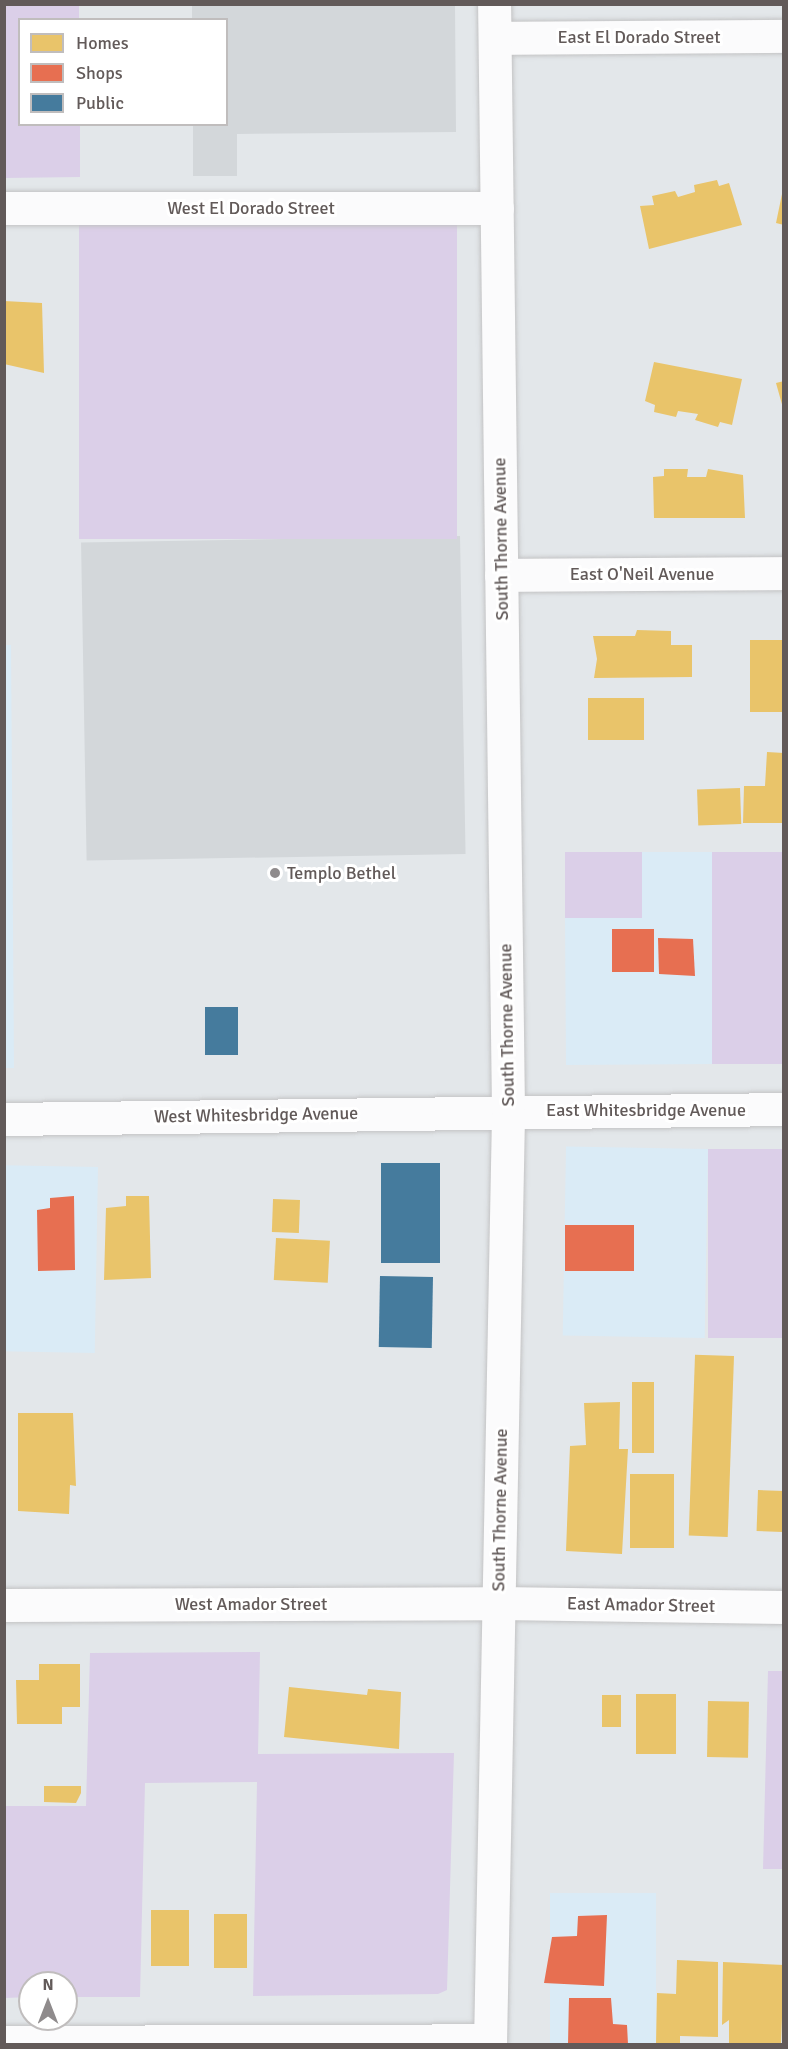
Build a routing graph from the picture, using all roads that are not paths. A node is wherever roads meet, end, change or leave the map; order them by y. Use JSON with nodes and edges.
{"nodes":[{"id":1,"x":494,"y":4,"type":"edge"},
{"id":2,"x":783,"y":36,"type":"edge"},
{"id":3,"x":495,"y":38,"type":"junction"},
{"id":4,"x":4,"y":208,"type":"edge"},
{"id":5,"x":497,"y":208,"type":"junction"},
{"id":6,"x":783,"y":573,"type":"edge"},
{"id":7,"x":501,"y":575,"type":"junction"},
{"id":8,"x":783,"y":1109,"type":"edge"},
{"id":9,"x":508,"y":1111,"type":"junction"},
{"id":10,"x":4,"y":1119,"type":"edge"},
{"id":11,"x":498,"y":1603,"type":"junction"},
{"id":12,"x":4,"y":1605,"type":"edge"},
{"id":13,"x":783,"y":1607,"type":"edge"},
{"id":14,"x":4,"y":2042,"type":"edge"},
{"id":15,"x":490,"y":2042,"type":"edge"}],
"edges":[{"from":1,"to":3,"type":"street","name":"South Thorne Avenue"},
{"from":2,"to":3,"type":"street","name":"East El Dorado Street"},
{"from":3,"to":5,"type":"street","name":"South Thorne Avenue"},
{"from":4,"to":5,"type":"street","name":"West El Dorado Street"},
{"from":5,"to":7,"type":"street","name":"South Thorne Avenue"},
{"from":6,"to":7,"type":"street","name":"East O'Neil Avenue"},
{"from":7,"to":9,"type":"street","name":"South Thorne Avenue"},
{"from":8,"to":9,"type":"street","name":"East Whitesbridge Avenue"},
{"from":9,"to":10,"type":"street","name":"West Whitesbridge Avenue"},
{"from":9,"to":11,"type":"street","name":"South Thorne Avenue"},
{"from":11,"to":12,"type":"street","name":"West Amador Street"},
{"from":11,"to":13,"type":"street","name":"East Amador Street"},
{"from":11,"to":15,"type":"street","name":"South Thorne Avenue"},
{"from":14,"to":15,"type":"street"}]}
